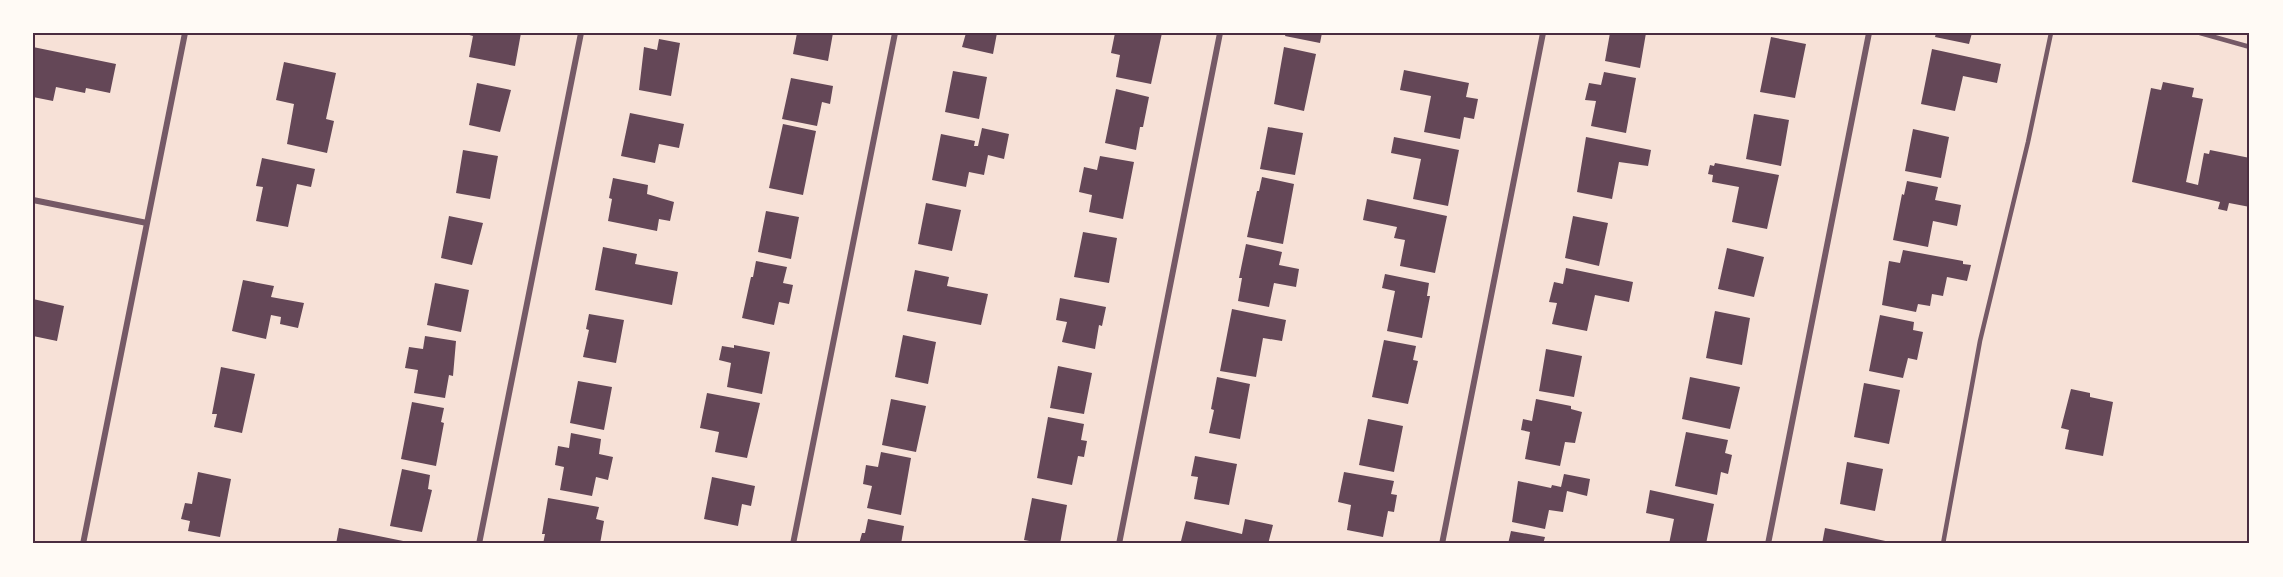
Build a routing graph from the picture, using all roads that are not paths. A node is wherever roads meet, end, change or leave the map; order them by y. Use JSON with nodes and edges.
{"nodes":[{"id":1,"x":185,"y":33,"type":"edge"},
{"id":2,"x":581,"y":33,"type":"edge"},
{"id":3,"x":895,"y":33,"type":"edge"},
{"id":4,"x":1220,"y":33,"type":"edge"},
{"id":5,"x":1543,"y":33,"type":"edge"},
{"id":6,"x":1869,"y":33,"type":"edge"},
{"id":7,"x":2051,"y":33,"type":"edge"},
{"id":8,"x":2200,"y":33,"type":"edge"},
{"id":9,"x":2250,"y":46,"type":"edge"},
{"id":10,"x":33,"y":200,"type":"edge"},
{"id":11,"x":147,"y":223,"type":"junction"},
{"id":12,"x":83,"y":544,"type":"edge"},
{"id":13,"x":479,"y":544,"type":"edge"},
{"id":14,"x":793,"y":544,"type":"edge"},
{"id":15,"x":1119,"y":544,"type":"edge"},
{"id":16,"x":1442,"y":544,"type":"edge"},
{"id":17,"x":1768,"y":544,"type":"edge"},
{"id":18,"x":1943,"y":544,"type":"edge"}],
"edges":[{"from":1,"to":11,"type":"street"},
{"from":2,"to":13,"type":"street"},
{"from":3,"to":14,"type":"street"},
{"from":4,"to":15,"type":"street"},
{"from":5,"to":16,"type":"street"},
{"from":6,"to":17,"type":"street"},
{"from":7,"to":18,"type":"lane"},
{"from":8,"to":9,"type":"lane"},
{"from":10,"to":11,"type":"street"},
{"from":11,"to":12,"type":"street"}]}
